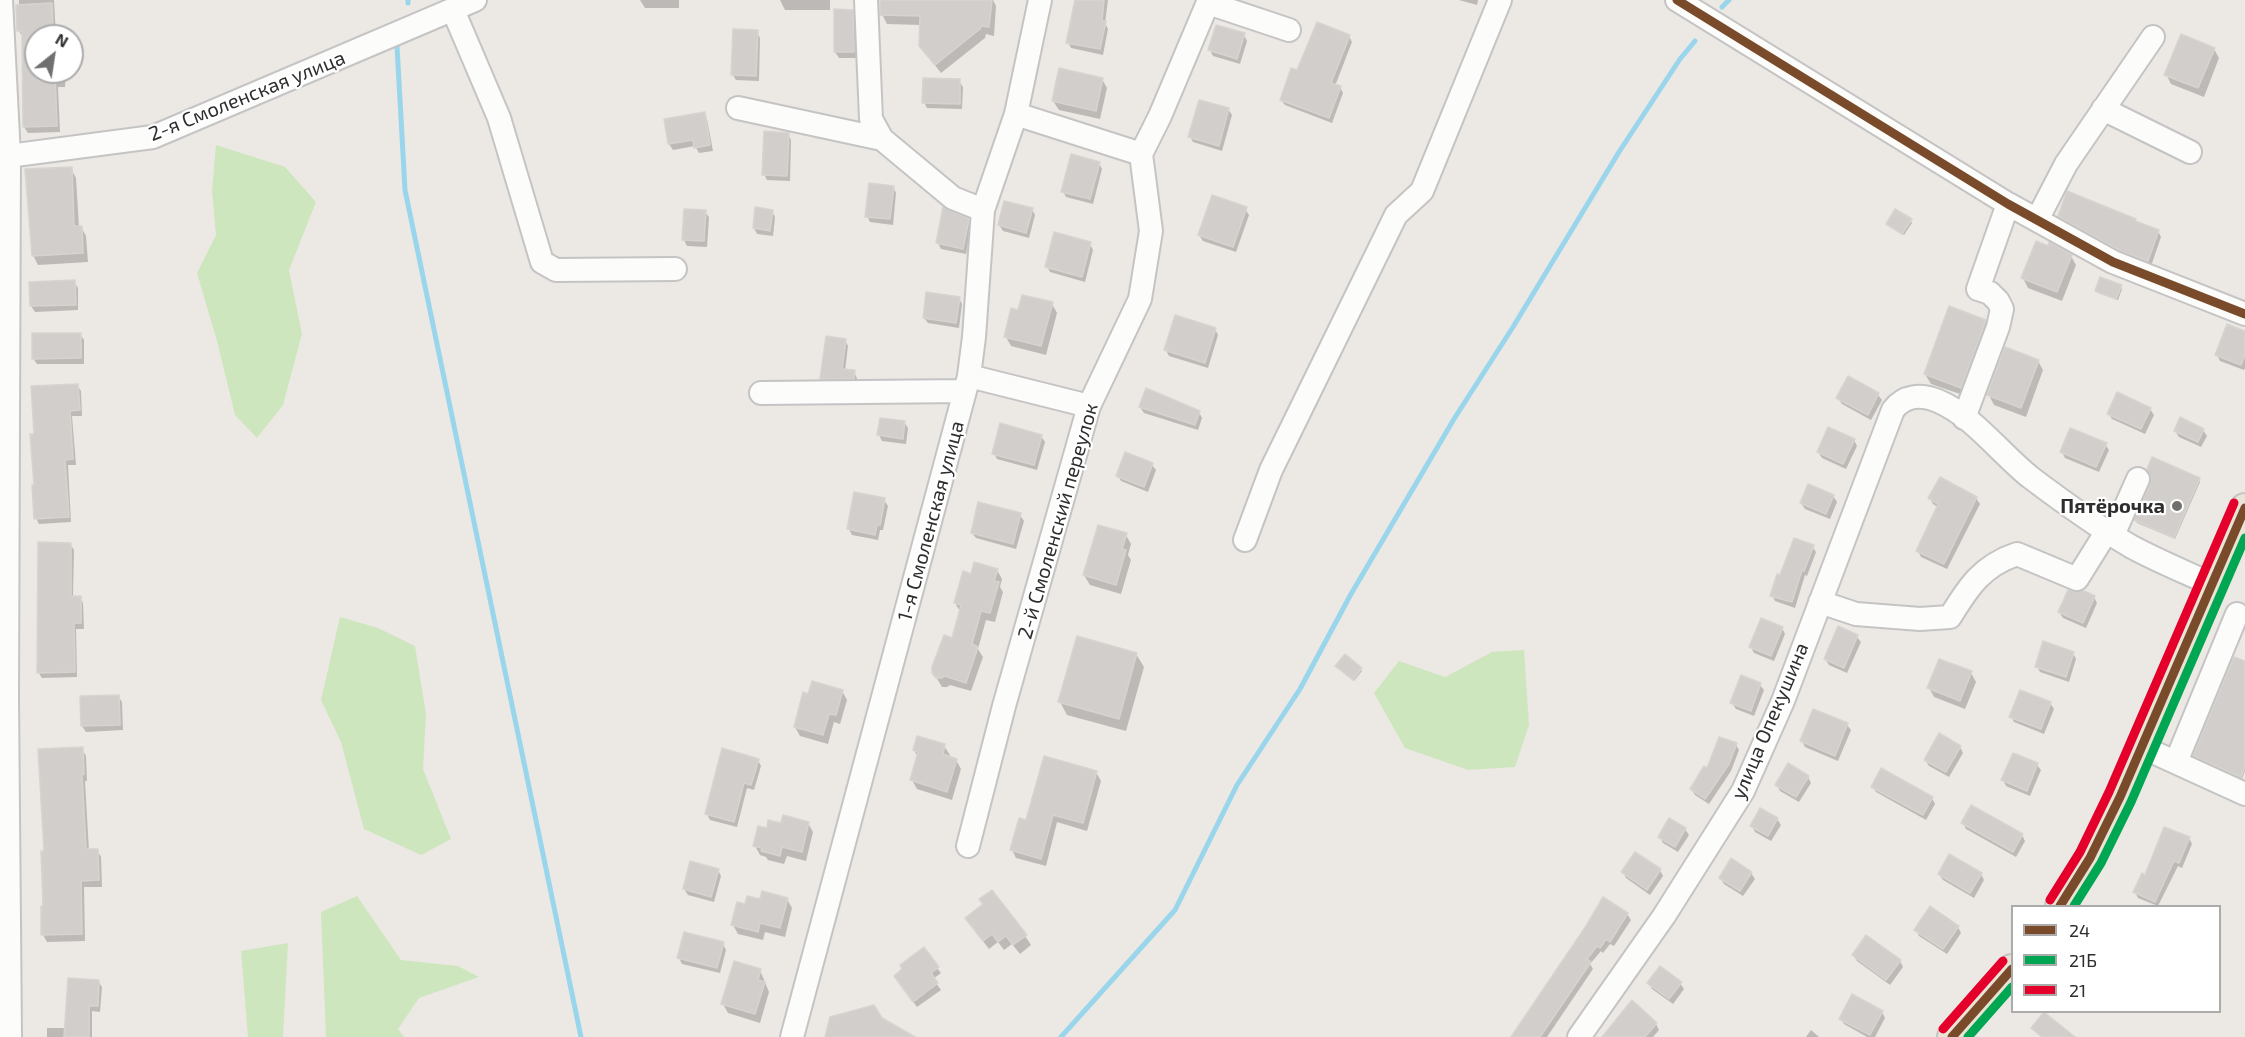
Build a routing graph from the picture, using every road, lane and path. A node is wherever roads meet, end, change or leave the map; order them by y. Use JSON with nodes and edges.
{"nodes":[{"id":1,"x":1,"y":0,"type":"edge"},
{"id":2,"x":475,"y":0,"type":"edge"},
{"id":3,"x":866,"y":0,"type":"edge"},
{"id":4,"x":1040,"y":0,"type":"edge"},
{"id":5,"x":1500,"y":0,"type":"edge"},
{"id":6,"x":1677,"y":0,"type":"edge"},
{"id":7,"x":1208,"y":2,"type":"edge"},
{"id":8,"x":453,"y":10,"type":"junction"},
{"id":9,"x":1289,"y":30,"type":"dead end"},
{"id":10,"x":2153,"y":37,"type":"dead end"},
{"id":11,"x":738,"y":108,"type":"dead end"},
{"id":12,"x":2103,"y":109,"type":"junction"},
{"id":13,"x":1016,"y":114,"type":"junction"},
{"id":14,"x":882,"y":139,"type":"junction"},
{"id":15,"x":2190,"y":152,"type":"dead end"},
{"id":16,"x":1141,"y":153,"type":"junction"},
{"id":17,"x":4,"y":157,"type":"edge"},
{"id":18,"x":2008,"y":204,"type":"junction"},
{"id":19,"x":983,"y":210,"type":"junction"},
{"id":20,"x":2037,"y":220,"type":"junction"},
{"id":21,"x":675,"y":268,"type":"dead end"},
{"id":22,"x":2245,"y":315,"type":"edge"},
{"id":23,"x":967,"y":384,"type":"junction"},
{"id":24,"x":761,"y":393,"type":"dead end"},
{"id":25,"x":1089,"y":406,"type":"junction"},
{"id":26,"x":1964,"y":418,"type":"junction"},
{"id":27,"x":2138,"y":479,"type":"dead end"},
{"id":28,"x":2245,"y":508,"type":"edge"},
{"id":29,"x":2110,"y":533,"type":"junction"},
{"id":30,"x":4,"y":540,"type":"edge"},
{"id":31,"x":1245,"y":540,"type":"dead end"},
{"id":32,"x":2208,"y":591,"type":"junction"},
{"id":33,"x":1820,"y":602,"type":"junction"},
{"id":34,"x":2241,"y":616,"type":"edge"},
{"id":35,"x":2142,"y":747,"type":"junction"},
{"id":36,"x":2176,"y":762,"type":"junction"},
{"id":37,"x":2245,"y":794,"type":"edge"},
{"id":38,"x":968,"y":846,"type":"dead end"},
{"id":39,"x":2061,"y":905,"type":"edge"},
{"id":40,"x":2011,"y":971,"type":"edge"},
{"id":41,"x":10,"y":1037,"type":"edge"},
{"id":42,"x":792,"y":1037,"type":"edge"},
{"id":43,"x":1580,"y":1037,"type":"edge"},
{"id":44,"x":1952,"y":1037,"type":"edge"}],
"edges":[{"from":1,"to":17,"type":"street"},
{"from":2,"to":8,"type":"street","name":"2-я Смоленская улица"},
{"from":3,"to":14,"type":"street"},
{"from":4,"to":13,"type":"street","name":"1-я Смоленская улица"},
{"from":5,"to":31,"type":"street"},
{"from":6,"to":18,"type":"street"},
{"from":7,"to":9,"type":"street"},
{"from":7,"to":16,"type":"street"},
{"from":8,"to":17,"type":"street","name":"2-я Смоленская улица"},
{"from":8,"to":21,"type":"street"},
{"from":10,"to":12,"type":"street"},
{"from":11,"to":14,"type":"street"},
{"from":12,"to":15,"type":"street"},
{"from":12,"to":20,"type":"street"},
{"from":13,"to":16,"type":"street"},
{"from":13,"to":19,"type":"street","name":"1-я Смоленская улица"},
{"from":14,"to":19,"type":"street"},
{"from":16,"to":25,"type":"street","name":"2-й Смоленский переулок"},
{"from":17,"to":30,"type":"street"},
{"from":18,"to":20,"type":"street"},
{"from":18,"to":26,"type":"street"},
{"from":19,"to":23,"type":"street","name":"1-я Смоленская улица"},
{"from":20,"to":22,"type":"street"},
{"from":23,"to":24,"type":"street"},
{"from":23,"to":25,"type":"street"},
{"from":23,"to":42,"type":"street","name":"1-я Смоленская улица"},
{"from":25,"to":38,"type":"street","name":"2-й Смоленский переулок"},
{"from":26,"to":29,"type":"street"},
{"from":26,"to":33,"type":"street","name":"улица Опекушина"},
{"from":27,"to":29,"type":"street"},
{"from":28,"to":32,"type":"main road"},
{"from":29,"to":32,"type":"street"},
{"from":29,"to":33,"type":"street"},
{"from":30,"to":41,"type":"street"},
{"from":32,"to":34,"type":"street"},
{"from":32,"to":35,"type":"main road"},
{"from":33,"to":43,"type":"street","name":"улица Опекушина"},
{"from":34,"to":36,"type":"street"},
{"from":35,"to":36,"type":"street"},
{"from":35,"to":39,"type":"main road"},
{"from":36,"to":37,"type":"street"},
{"from":40,"to":44,"type":"main road"}]}
